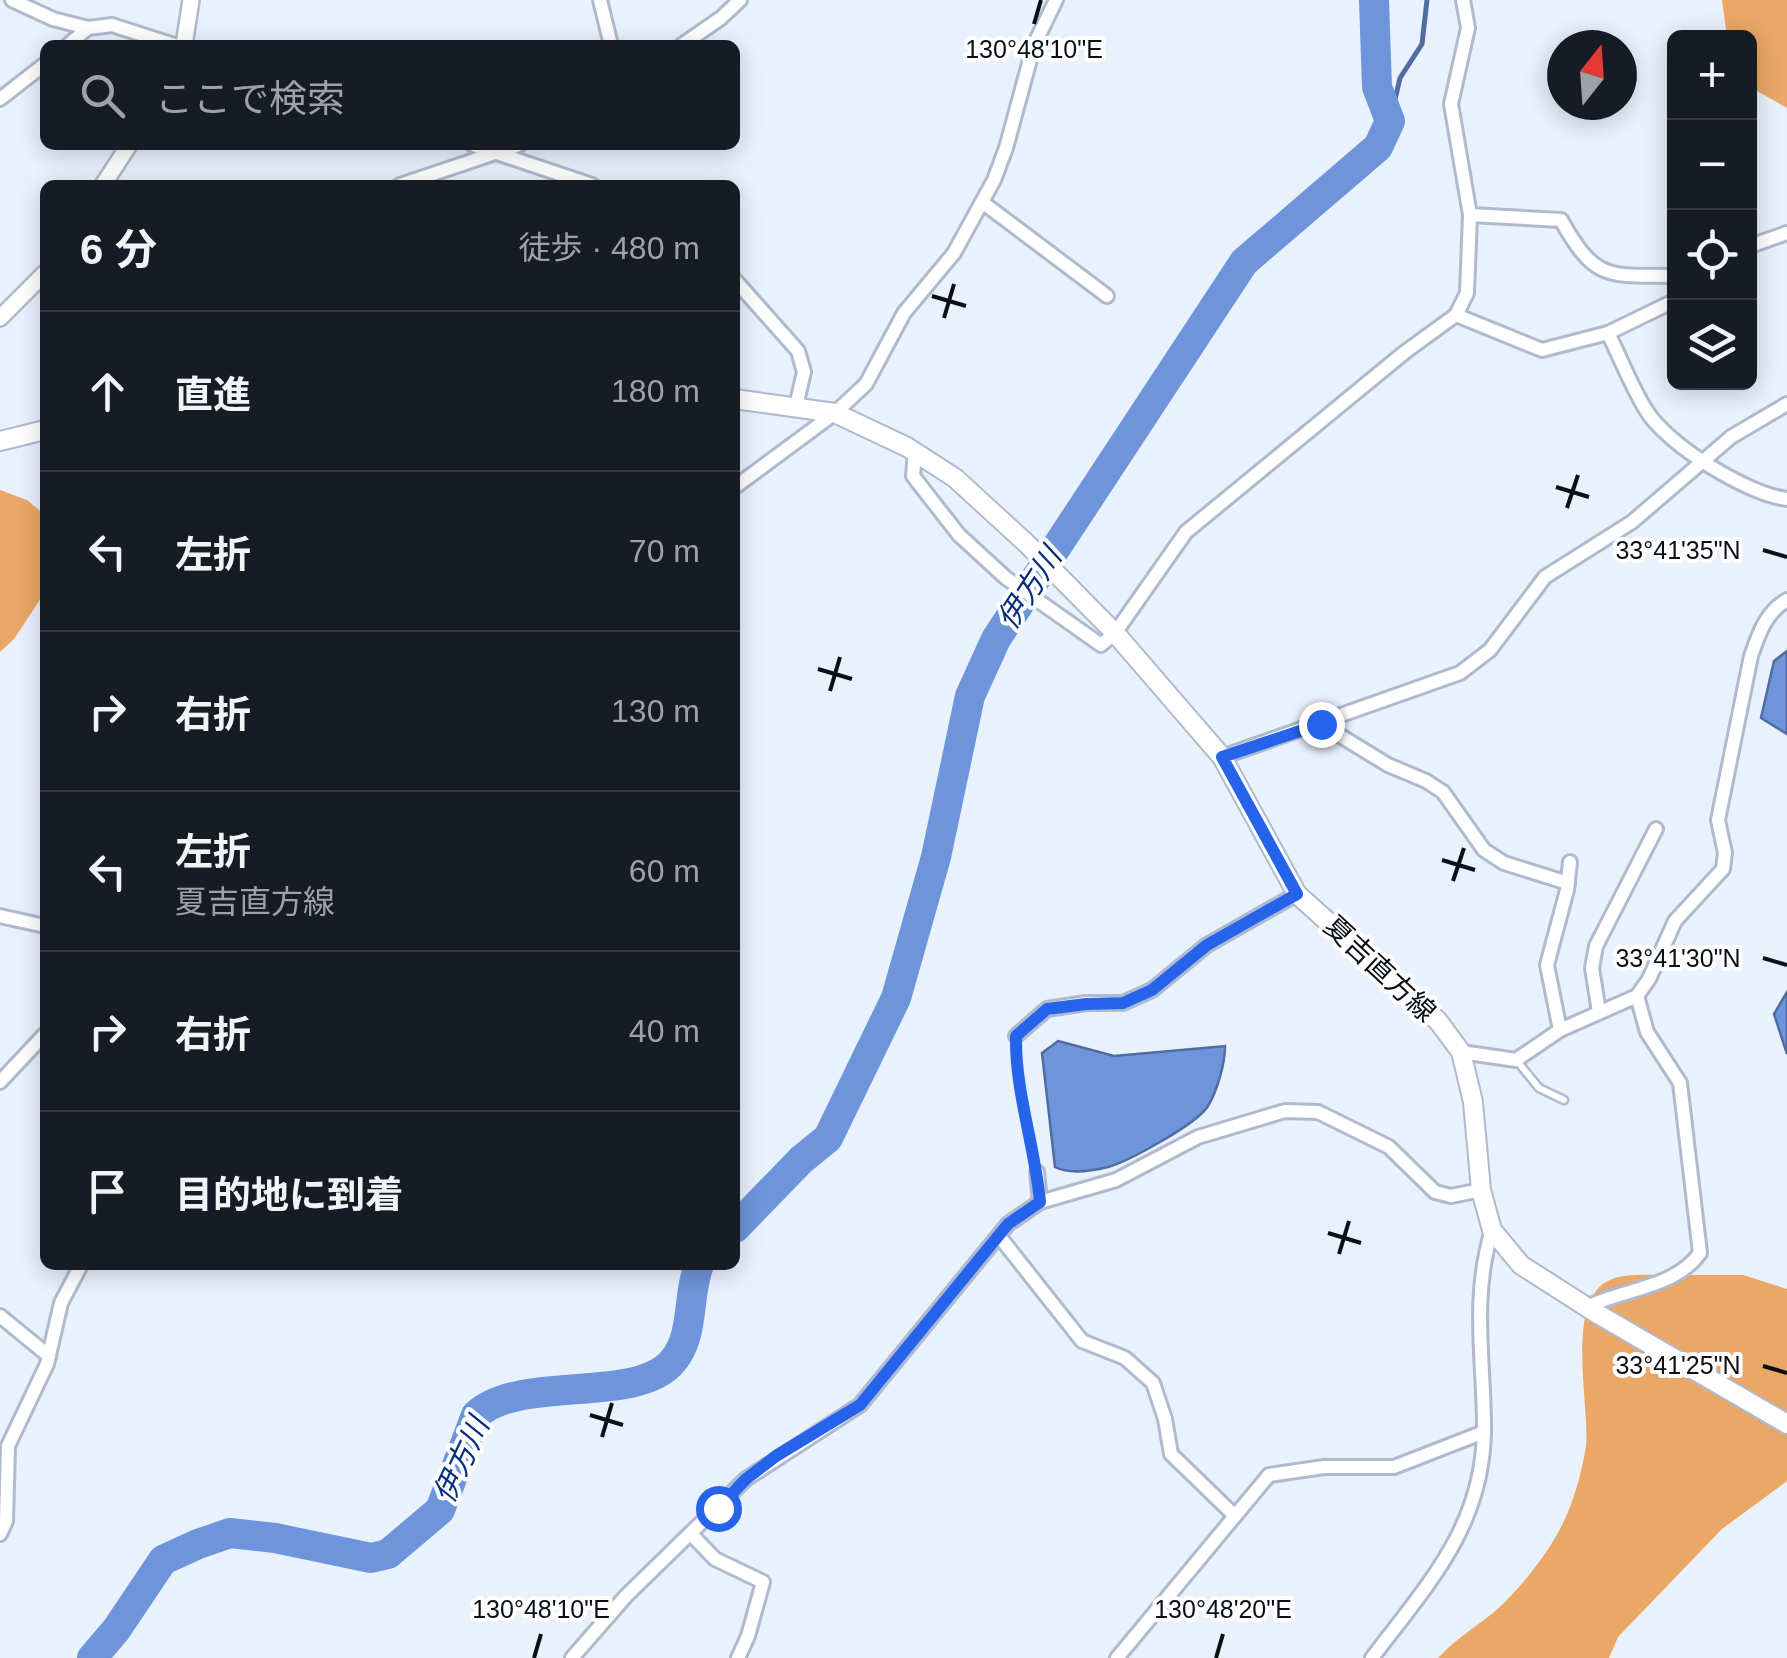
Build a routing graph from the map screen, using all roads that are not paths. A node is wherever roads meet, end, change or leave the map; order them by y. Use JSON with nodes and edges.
{"nodes":[{"id":1,"x":12,"y":0,"type":"edge"},
{"id":2,"x":191,"y":0,"type":"edge"},
{"id":3,"x":600,"y":0,"type":"edge"},
{"id":4,"x":740,"y":0,"type":"edge"},
{"id":5,"x":1056,"y":0,"type":"edge"},
{"id":6,"x":1463,"y":0,"type":"edge"},
{"id":7,"x":88,"y":28,"type":"junction"},
{"id":8,"x":74,"y":40,"type":"edge"},
{"id":9,"x":158,"y":40,"type":"edge"},
{"id":10,"x":185,"y":40,"type":"edge"},
{"id":11,"x":610,"y":40,"type":"edge"},
{"id":12,"x":688,"y":40,"type":"edge"},
{"id":13,"x":40,"y":68,"type":"edge"},
{"id":14,"x":0,"y":99,"type":"edge"},
{"id":15,"x":126,"y":150,"type":"edge"},
{"id":16,"x":491,"y":150,"type":"edge"},
{"id":17,"x":508,"y":150,"type":"edge"},
{"id":18,"x":502,"y":153,"type":"junction"},
{"id":19,"x":107,"y":180,"type":"edge"},
{"id":20,"x":416,"y":180,"type":"edge"},
{"id":21,"x":578,"y":180,"type":"edge"},
{"id":22,"x":982,"y":202,"type":"junction"},
{"id":23,"x":1470,"y":215,"type":"junction"},
{"id":24,"x":1787,"y":233,"type":"edge"},
{"id":25,"x":1757,"y":244,"type":"edge"},
{"id":26,"x":1667,"y":276,"type":"edge"},
{"id":27,"x":40,"y":277,"type":"edge"},
{"id":28,"x":740,"y":286,"type":"edge"},
{"id":29,"x":1107,"y":296,"type":"dead end"},
{"id":30,"x":1667,"y":304,"type":"edge"},
{"id":31,"x":1456,"y":315,"type":"junction"},
{"id":32,"x":0,"y":318,"type":"edge"},
{"id":33,"x":1608,"y":333,"type":"junction"},
{"id":34,"x":740,"y":400,"type":"edge"},
{"id":35,"x":1787,"y":404,"type":"edge"},
{"id":36,"x":796,"y":406,"type":"junction"},
{"id":37,"x":836,"y":413,"type":"junction"},
{"id":38,"x":40,"y":431,"type":"edge"},
{"id":39,"x":0,"y":441,"type":"edge"},
{"id":40,"x":916,"y":452,"type":"junction"},
{"id":41,"x":1702,"y":464,"type":"junction"},
{"id":42,"x":740,"y":484,"type":"edge"},
{"id":43,"x":1787,"y":499,"type":"edge"},
{"id":44,"x":1787,"y":600,"type":"edge"},
{"id":45,"x":1115,"y":632,"type":"junction"},
{"id":46,"x":1321,"y":724,"type":"junction"},
{"id":47,"x":1222,"y":757,"type":"junction"},
{"id":48,"x":1656,"y":829,"type":"dead end"},
{"id":49,"x":1570,"y":862,"type":"dead end"},
{"id":50,"x":1568,"y":884,"type":"junction"},
{"id":51,"x":1297,"y":894,"type":"junction"},
{"id":52,"x":0,"y":916,"type":"edge"},
{"id":53,"x":40,"y":925,"type":"edge"},
{"id":54,"x":1638,"y":996,"type":"junction"},
{"id":55,"x":1599,"y":1012,"type":"junction"},
{"id":56,"x":1560,"y":1030,"type":"junction"},
{"id":57,"x":1016,"y":1036,"type":"road end"},
{"id":58,"x":40,"y":1039,"type":"edge"},
{"id":59,"x":1461,"y":1052,"type":"junction"},
{"id":60,"x":1516,"y":1060,"type":"junction"},
{"id":61,"x":0,"y":1082,"type":"edge"},
{"id":62,"x":1564,"y":1100,"type":"dead end"},
{"id":63,"x":1037,"y":1172,"type":"road end"},
{"id":64,"x":1482,"y":1190,"type":"junction"},
{"id":65,"x":1040,"y":1202,"type":"junction"},
{"id":66,"x":1492,"y":1230,"type":"junction"},
{"id":67,"x":999,"y":1236,"type":"junction"},
{"id":68,"x":78,"y":1270,"type":"edge"},
{"id":69,"x":1586,"y":1307,"type":"junction"},
{"id":70,"x":0,"y":1316,"type":"edge"},
{"id":71,"x":48,"y":1356,"type":"junction"},
{"id":72,"x":1787,"y":1424,"type":"edge"},
{"id":73,"x":1484,"y":1432,"type":"junction"},
{"id":74,"x":1235,"y":1516,"type":"junction"},
{"id":75,"x":0,"y":1534,"type":"edge"},
{"id":76,"x":691,"y":1534,"type":"junction"},
{"id":77,"x":572,"y":1658,"type":"edge"},
{"id":78,"x":738,"y":1658,"type":"edge"},
{"id":79,"x":1118,"y":1658,"type":"edge"},
{"id":80,"x":1372,"y":1658,"type":"edge"}],
"edges":[{"from":1,"to":7,"type":"street"},
{"from":2,"to":10,"type":"street"},
{"from":3,"to":11,"type":"street"},
{"from":4,"to":12,"type":"street"},
{"from":5,"to":22,"type":"street"},
{"from":6,"to":23,"type":"street"},
{"from":7,"to":8,"type":"street"},
{"from":7,"to":9,"type":"street"},
{"from":13,"to":14,"type":"street"},
{"from":15,"to":19,"type":"street"},
{"from":16,"to":18,"type":"street"},
{"from":17,"to":18,"type":"street"},
{"from":18,"to":20,"type":"street"},
{"from":18,"to":21,"type":"street"},
{"from":22,"to":29,"type":"street"},
{"from":22,"to":37,"type":"street"},
{"from":23,"to":26,"type":"street"},
{"from":23,"to":31,"type":"street"},
{"from":24,"to":25,"type":"street"},
{"from":27,"to":32,"type":"street"},
{"from":28,"to":36,"type":"street"},
{"from":30,"to":33,"type":"street"},
{"from":31,"to":33,"type":"street"},
{"from":31,"to":45,"type":"street"},
{"from":33,"to":41,"type":"street"},
{"from":34,"to":36,"type":"main road","name":"夏吉直方線"},
{"from":35,"to":41,"type":"street"},
{"from":36,"to":37,"type":"main road","name":"夏吉直方線"},
{"from":37,"to":40,"type":"main road","name":"夏吉直方線"},
{"from":37,"to":42,"type":"street"},
{"from":38,"to":39,"type":"main road"},
{"from":40,"to":45,"type":"main road","name":"夏吉直方線"},
{"from":40,"to":45,"type":"street"},
{"from":41,"to":43,"type":"street"},
{"from":41,"to":46,"type":"street"},
{"from":44,"to":54,"type":"street"},
{"from":45,"to":47,"type":"main road","name":"夏吉直方線"},
{"from":46,"to":47,"type":"street"},
{"from":46,"to":50,"type":"street"},
{"from":47,"to":51,"type":"main road","name":"夏吉直方線"},
{"from":48,"to":55,"type":"street"},
{"from":49,"to":50,"type":"street"},
{"from":50,"to":56,"type":"street"},
{"from":51,"to":57,"type":"street"},
{"from":51,"to":59,"type":"main road","name":"夏吉直方線"},
{"from":52,"to":53,"type":"street"},
{"from":54,"to":55,"type":"street"},
{"from":54,"to":69,"type":"street"},
{"from":55,"to":56,"type":"street"},
{"from":56,"to":60,"type":"street"},
{"from":58,"to":61,"type":"street"},
{"from":59,"to":60,"type":"street"},
{"from":59,"to":64,"type":"main road","name":"夏吉直方線"},
{"from":60,"to":62,"type":"lane"},
{"from":63,"to":65,"type":"street"},
{"from":64,"to":65,"type":"street"},
{"from":64,"to":66,"type":"main road","name":"夏吉直方線"},
{"from":65,"to":67,"type":"street"},
{"from":66,"to":69,"type":"main road","name":"夏吉直方線"},
{"from":66,"to":73,"type":"street"},
{"from":67,"to":74,"type":"street"},
{"from":67,"to":76,"type":"street"},
{"from":68,"to":71,"type":"street"},
{"from":69,"to":72,"type":"main road","name":"夏吉直方線"},
{"from":70,"to":71,"type":"street"},
{"from":71,"to":75,"type":"street"},
{"from":73,"to":74,"type":"street"},
{"from":73,"to":80,"type":"street"},
{"from":74,"to":79,"type":"street"},
{"from":76,"to":77,"type":"street"},
{"from":76,"to":78,"type":"street"}]}
